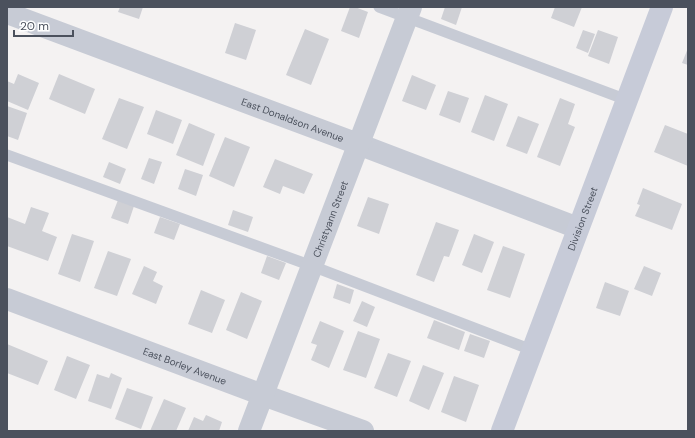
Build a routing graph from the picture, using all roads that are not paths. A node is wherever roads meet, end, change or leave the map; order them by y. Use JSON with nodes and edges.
{"nodes":[{"id":1,"x":379,"y":7,"type":"edge"},
{"id":2,"x":662,"y":7,"type":"edge"},
{"id":3,"x":409,"y":12,"type":"edge"},
{"id":4,"x":7,"y":13,"type":"edge"},
{"id":5,"x":627,"y":100,"type":"junction"},
{"id":6,"x":358,"y":144,"type":"junction"},
{"id":7,"x":7,"y":155,"type":"edge"},
{"id":8,"x":578,"y":228,"type":"junction"},
{"id":9,"x":312,"y":266,"type":"junction"},
{"id":10,"x":7,"y":299,"type":"edge"},
{"id":11,"x":532,"y":350,"type":"junction"},
{"id":12,"x":263,"y":395,"type":"junction"},
{"id":13,"x":249,"y":431,"type":"edge"},
{"id":14,"x":363,"y":431,"type":"edge"},
{"id":15,"x":502,"y":431,"type":"edge"}],
"edges":[{"from":1,"to":3,"type":"lane"},
{"from":2,"to":5,"type":"street","name":"Division Street"},
{"from":3,"to":5,"type":"lane"},
{"from":3,"to":6,"type":"street","name":"Christyann Street"},
{"from":4,"to":6,"type":"street","name":"East Donaldson Avenue"},
{"from":5,"to":8,"type":"street","name":"Division Street"},
{"from":6,"to":8,"type":"street","name":"East Donaldson Avenue"},
{"from":6,"to":9,"type":"street","name":"Christyann Street"},
{"from":7,"to":9,"type":"lane"},
{"from":8,"to":11,"type":"street","name":"Division Street"},
{"from":9,"to":11,"type":"lane"},
{"from":9,"to":12,"type":"street","name":"Christyann Street"},
{"from":10,"to":12,"type":"street","name":"East Borley Avenue"},
{"from":11,"to":15,"type":"street","name":"Division Street"},
{"from":12,"to":13,"type":"street","name":"Christyann Street"},
{"from":12,"to":14,"type":"street","name":"East Borley Avenue"}]}
